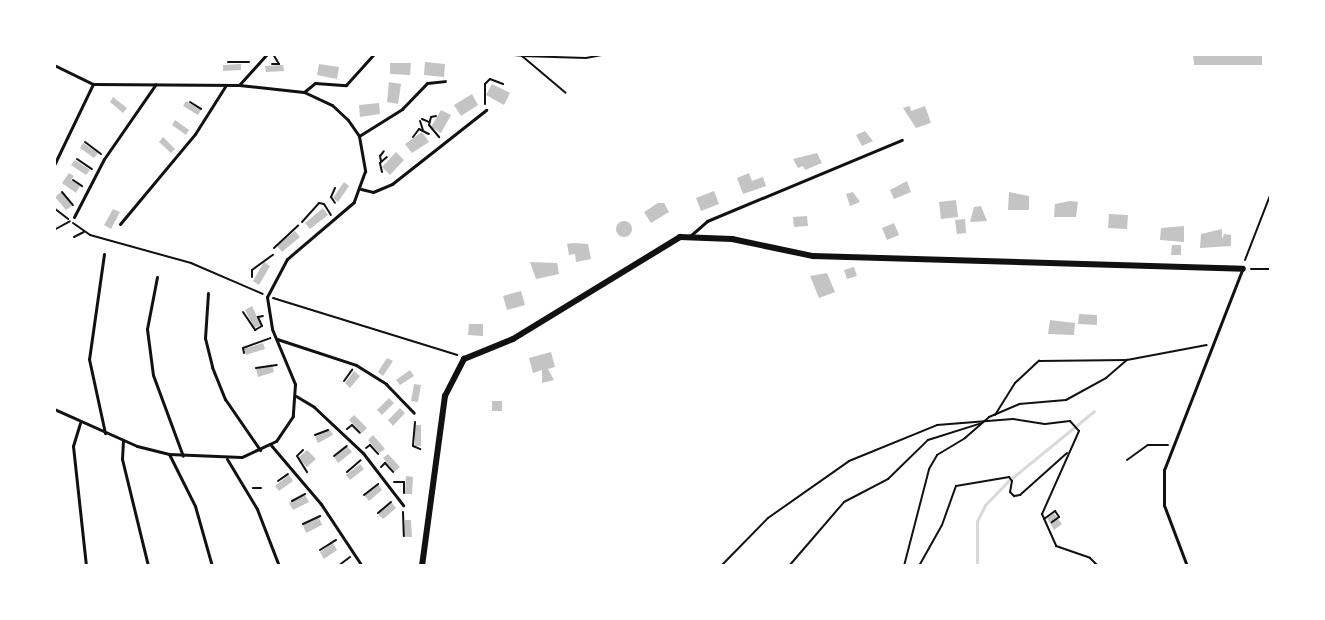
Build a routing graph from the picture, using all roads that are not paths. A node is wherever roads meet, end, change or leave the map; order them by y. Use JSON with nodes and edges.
{"nodes":[{"id":1,"x":267,"y":54,"type":"edge"},
{"id":2,"x":374,"y":54,"type":"edge"},
{"id":3,"x":54,"y":64,"type":"edge"},
{"id":4,"x":445,"y":81,"type":"dead end"},
{"id":5,"x":93,"y":84,"type":"junction"},
{"id":6,"x":156,"y":84,"type":"junction"},
{"id":7,"x":226,"y":85,"type":"junction"},
{"id":8,"x":238,"y":85,"type":"junction"},
{"id":9,"x":304,"y":93,"type":"junction"},
{"id":10,"x":486,"y":110,"type":"road end"},
{"id":11,"x":359,"y":136,"type":"junction"},
{"id":12,"x":902,"y":140,"type":"dead end"},
{"id":13,"x":54,"y":165,"type":"edge"},
{"id":14,"x":360,"y":189,"type":"junction"},
{"id":15,"x":74,"y":217,"type":"dead end"},
{"id":16,"x":120,"y":224,"type":"dead end"},
{"id":17,"x":690,"y":236,"type":"junction"},
{"id":18,"x":104,"y":254,"type":"dead end"},
{"id":19,"x":1243,"y":269,"type":"joint"},
{"id":20,"x":157,"y":277,"type":"dead end"},
{"id":21,"x":208,"y":293,"type":"dead end"},
{"id":22,"x":276,"y":338,"type":"junction"},
{"id":23,"x":295,"y":396,"type":"junction"},
{"id":24,"x":54,"y":409,"type":"edge"},
{"id":25,"x":414,"y":413,"type":"dead end"},
{"id":26,"x":80,"y":422,"type":"junction"},
{"id":27,"x":105,"y":433,"type":"junction"},
{"id":28,"x":123,"y":440,"type":"junction"},
{"id":29,"x":270,"y":444,"type":"junction"},
{"id":30,"x":260,"y":450,"type":"junction"},
{"id":31,"x":169,"y":454,"type":"junction"},
{"id":32,"x":183,"y":456,"type":"junction"},
{"id":33,"x":226,"y":459,"type":"junction"},
{"id":34,"x":402,"y":503,"type":"road end"},
{"id":35,"x":86,"y":566,"type":"edge"},
{"id":36,"x":148,"y":566,"type":"edge"},
{"id":37,"x":212,"y":566,"type":"edge"},
{"id":38,"x":279,"y":566,"type":"edge"},
{"id":39,"x":362,"y":566,"type":"edge"},
{"id":40,"x":422,"y":566,"type":"edge"},
{"id":41,"x":1186,"y":566,"type":"edge"}],
"edges":[{"from":1,"to":8,"type":"lane"},
{"from":2,"to":9,"type":"lane"},
{"from":3,"to":5,"type":"lane"},
{"from":4,"to":11,"type":"lane"},
{"from":5,"to":6,"type":"lane"},
{"from":5,"to":13,"type":"lane"},
{"from":6,"to":7,"type":"lane"},
{"from":6,"to":15,"type":"lane"},
{"from":7,"to":8,"type":"lane"},
{"from":7,"to":16,"type":"lane"},
{"from":8,"to":9,"type":"lane"},
{"from":9,"to":11,"type":"lane"},
{"from":10,"to":14,"type":"lane"},
{"from":11,"to":14,"type":"lane"},
{"from":12,"to":17,"type":"lane"},
{"from":14,"to":22,"type":"lane"},
{"from":17,"to":19,"type":"street"},
{"from":17,"to":40,"type":"street"},
{"from":18,"to":27,"type":"lane"},
{"from":19,"to":41,"type":"lane"},
{"from":20,"to":32,"type":"lane"},
{"from":21,"to":30,"type":"lane"},
{"from":22,"to":23,"type":"lane"},
{"from":22,"to":25,"type":"lane"},
{"from":23,"to":29,"type":"lane"},
{"from":23,"to":34,"type":"lane"},
{"from":24,"to":26,"type":"lane"},
{"from":26,"to":27,"type":"lane"},
{"from":26,"to":35,"type":"lane"},
{"from":27,"to":28,"type":"lane"},
{"from":28,"to":31,"type":"lane"},
{"from":28,"to":36,"type":"lane"},
{"from":29,"to":30,"type":"lane"},
{"from":29,"to":39,"type":"lane"},
{"from":30,"to":33,"type":"lane"},
{"from":31,"to":32,"type":"lane"},
{"from":31,"to":37,"type":"lane"},
{"from":32,"to":33,"type":"lane"},
{"from":33,"to":38,"type":"lane"}]}
